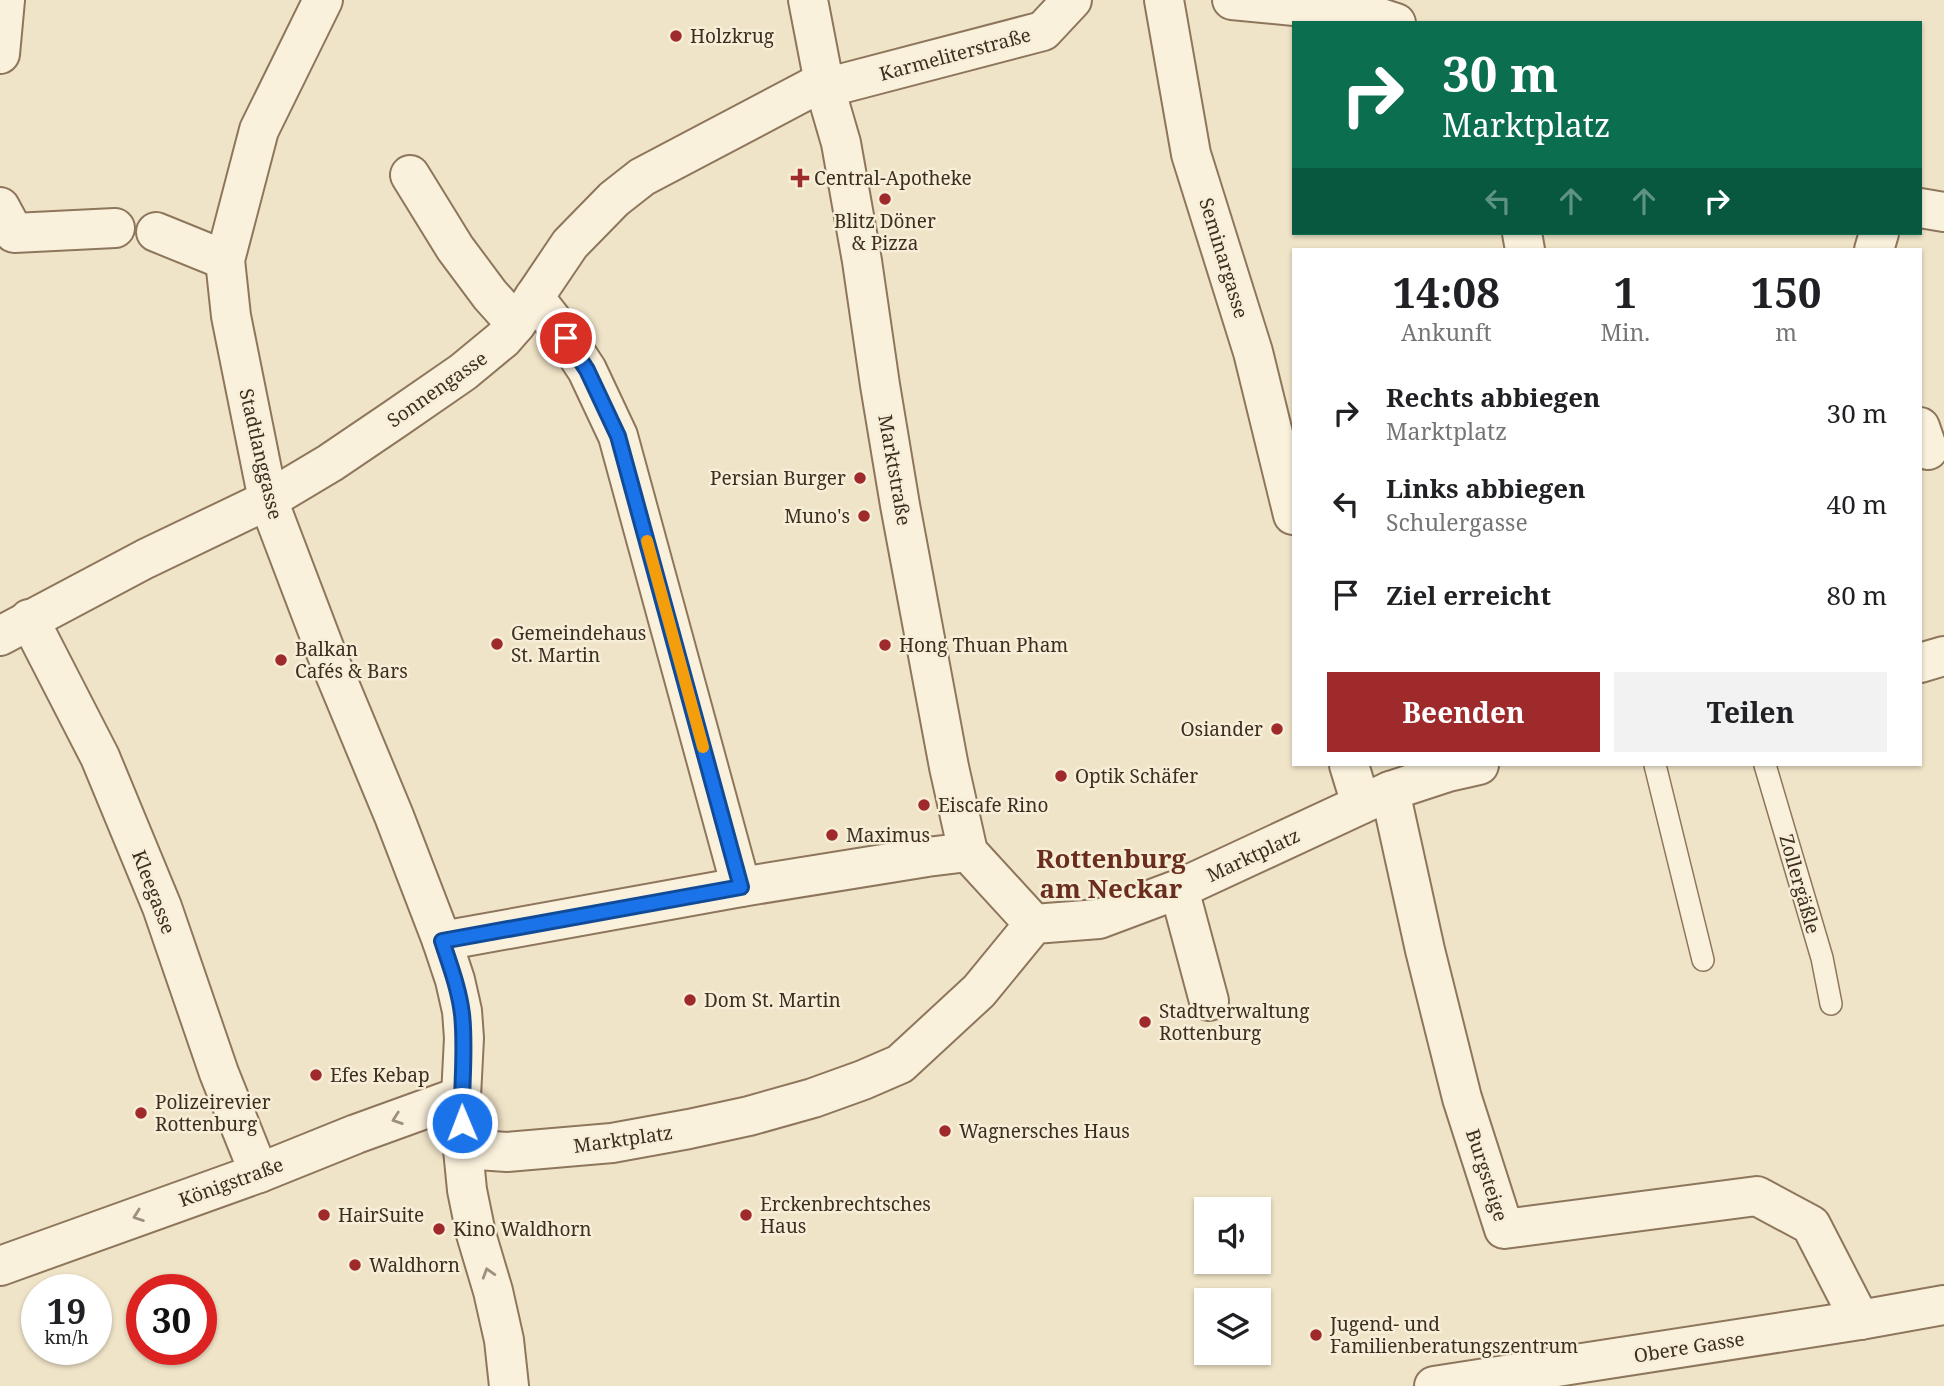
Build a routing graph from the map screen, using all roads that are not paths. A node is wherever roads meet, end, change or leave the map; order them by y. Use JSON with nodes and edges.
{"nodes":[{"id":1,"x":5,"y":0,"type":"edge"},
{"id":2,"x":323,"y":0,"type":"edge"},
{"id":3,"x":808,"y":0,"type":"edge"},
{"id":4,"x":1072,"y":0,"type":"edge"},
{"id":5,"x":1164,"y":0,"type":"edge"},
{"id":6,"x":1232,"y":0,"type":"edge"},
{"id":7,"x":1390,"y":21,"type":"edge"},
{"id":8,"x":0,"y":54,"type":"edge"},
{"id":9,"x":825,"y":85,"type":"junction"},
{"id":10,"x":410,"y":175,"type":"dead end"},
{"id":11,"x":1922,"y":208,"type":"edge"},
{"id":12,"x":1944,"y":212,"type":"edge"},
{"id":13,"x":5,"y":227,"type":"edge"},
{"id":14,"x":115,"y":228,"type":"dead end"},
{"id":15,"x":156,"y":232,"type":"dead end"},
{"id":16,"x":225,"y":260,"type":"junction"},
{"id":17,"x":525,"y":310,"type":"junction"},
{"id":18,"x":268,"y":500,"type":"junction"},
{"id":19,"x":1292,"y":511,"type":"edge"},
{"id":20,"x":15,"y":627,"type":"edge"},
{"id":21,"x":1944,"y":656,"type":"edge"},
{"id":22,"x":1922,"y":662,"type":"edge"},
{"id":23,"x":1350,"y":766,"type":"edge"},
{"id":24,"x":1475,"y":766,"type":"edge"},
{"id":25,"x":1655,"y":766,"type":"edge"},
{"id":26,"x":1765,"y":766,"type":"edge"},
{"id":27,"x":1375,"y":797,"type":"junction"},
{"id":28,"x":968,"y":852,"type":"junction"},
{"id":29,"x":741,"y":887,"type":"junction"},
{"id":30,"x":1179,"y":889,"type":"junction"},
{"id":31,"x":1034,"y":924,"type":"junction"},
{"id":32,"x":442,"y":941,"type":"junction"},
{"id":33,"x":1703,"y":960,"type":"dead end"},
{"id":34,"x":1209,"y":1001,"type":"dead end"},
{"id":35,"x":1831,"y":1004,"type":"dead end"},
{"id":36,"x":461,"y":1096,"type":"junction"},
{"id":37,"x":463,"y":1149,"type":"junction"},
{"id":38,"x":259,"y":1173,"type":"junction"},
{"id":39,"x":3,"y":1254,"type":"edge"},
{"id":40,"x":1944,"y":1305,"type":"edge"},
{"id":41,"x":1860,"y":1321,"type":"junction"},
{"id":42,"x":509,"y":1386,"type":"edge"},
{"id":43,"x":1434,"y":1386,"type":"edge"}],
"edges":[{"from":1,"to":8,"type":"street"},
{"from":2,"to":16,"type":"street","name":"Stadtlanggasse"},
{"from":3,"to":9,"type":"street","name":"Marktstraße"},
{"from":4,"to":9,"type":"street","name":"Karmeliterstraße"},
{"from":5,"to":19,"type":"street","name":"Seminargasse"},
{"from":6,"to":7,"type":"street"},
{"from":9,"to":17,"type":"street","name":"Sonnengasse"},
{"from":9,"to":28,"type":"street","name":"Marktstraße"},
{"from":10,"to":17,"type":"street"},
{"from":11,"to":12,"type":"street"},
{"from":13,"to":14,"type":"street"},
{"from":15,"to":16,"type":"street"},
{"from":16,"to":18,"type":"street","name":"Stadtlanggasse"},
{"from":17,"to":18,"type":"street","name":"Sonnengasse"},
{"from":17,"to":29,"type":"street"},
{"from":18,"to":20,"type":"street","name":"Sonnengasse"},
{"from":18,"to":32,"type":"street","name":"Stadtlanggasse"},
{"from":20,"to":38,"type":"street","name":"Kleegasse"},
{"from":21,"to":22,"type":"street"},
{"from":23,"to":27,"type":"street"},
{"from":24,"to":27,"type":"street"},
{"from":25,"to":33,"type":"lane"},
{"from":26,"to":35,"type":"lane","name":"Zollergäßle"},
{"from":27,"to":30,"type":"street","name":"Marktplatz"},
{"from":27,"to":41,"type":"street","name":"Burgsteige"},
{"from":28,"to":29,"type":"street"},
{"from":28,"to":31,"type":"street","name":"Marktstraße"},
{"from":29,"to":32,"type":"street"},
{"from":30,"to":31,"type":"street","name":"Marktplatz"},
{"from":30,"to":34,"type":"street"},
{"from":31,"to":37,"type":"street","name":"Marktplatz"},
{"from":32,"to":36,"type":"street"},
{"from":36,"to":37,"type":"street"},
{"from":36,"to":38,"type":"street","name":"Königstraße","one_way":true},
{"from":42,"to":37,"type":"street","one_way":true},
{"from":38,"to":39,"type":"street","name":"Königstraße","one_way":true},
{"from":40,"to":41,"type":"street","name":"Obere Gasse"},
{"from":41,"to":43,"type":"street","name":"Obere Gasse"}]}
